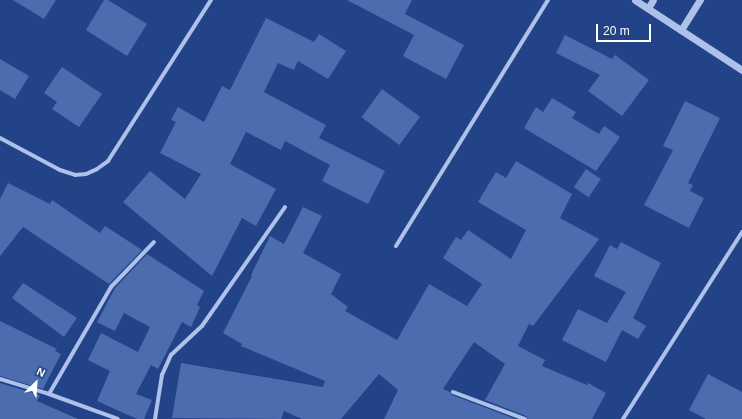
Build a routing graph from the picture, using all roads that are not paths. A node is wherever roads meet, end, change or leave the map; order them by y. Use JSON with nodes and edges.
{"nodes":[{"id":1,"x":211,"y":0,"type":"edge"},
{"id":2,"x":548,"y":0,"type":"edge"},
{"id":3,"x":635,"y":0,"type":"edge"},
{"id":4,"x":653,"y":0,"type":"edge"},
{"id":5,"x":700,"y":0,"type":"edge"},
{"id":6,"x":648,"y":8,"type":"junction"},
{"id":7,"x":681,"y":30,"type":"junction"},
{"id":8,"x":742,"y":70,"type":"edge"},
{"id":9,"x":0,"y":138,"type":"edge"},
{"id":10,"x":285,"y":207,"type":"dead end"},
{"id":11,"x":742,"y":232,"type":"edge"},
{"id":12,"x":154,"y":242,"type":"dead end"},
{"id":13,"x":396,"y":246,"type":"dead end"},
{"id":14,"x":0,"y":379,"type":"edge"},
{"id":15,"x":453,"y":392,"type":"dead end"},
{"id":16,"x":49,"y":394,"type":"junction"},
{"id":17,"x":118,"y":419,"type":"edge"},
{"id":18,"x":155,"y":419,"type":"edge"},
{"id":19,"x":525,"y":419,"type":"edge"},
{"id":20,"x":623,"y":419,"type":"edge"}],
"edges":[{"from":1,"to":9,"type":"street"},
{"from":2,"to":13,"type":"street"},
{"from":3,"to":6,"type":"street"},
{"from":4,"to":6,"type":"street"},
{"from":5,"to":7,"type":"street"},
{"from":6,"to":7,"type":"street"},
{"from":7,"to":8,"type":"street"},
{"from":10,"to":18,"type":"street"},
{"from":11,"to":20,"type":"street"},
{"from":12,"to":16,"type":"street"},
{"from":14,"to":16,"type":"street"},
{"from":15,"to":19,"type":"street"},
{"from":16,"to":17,"type":"street"}]}
